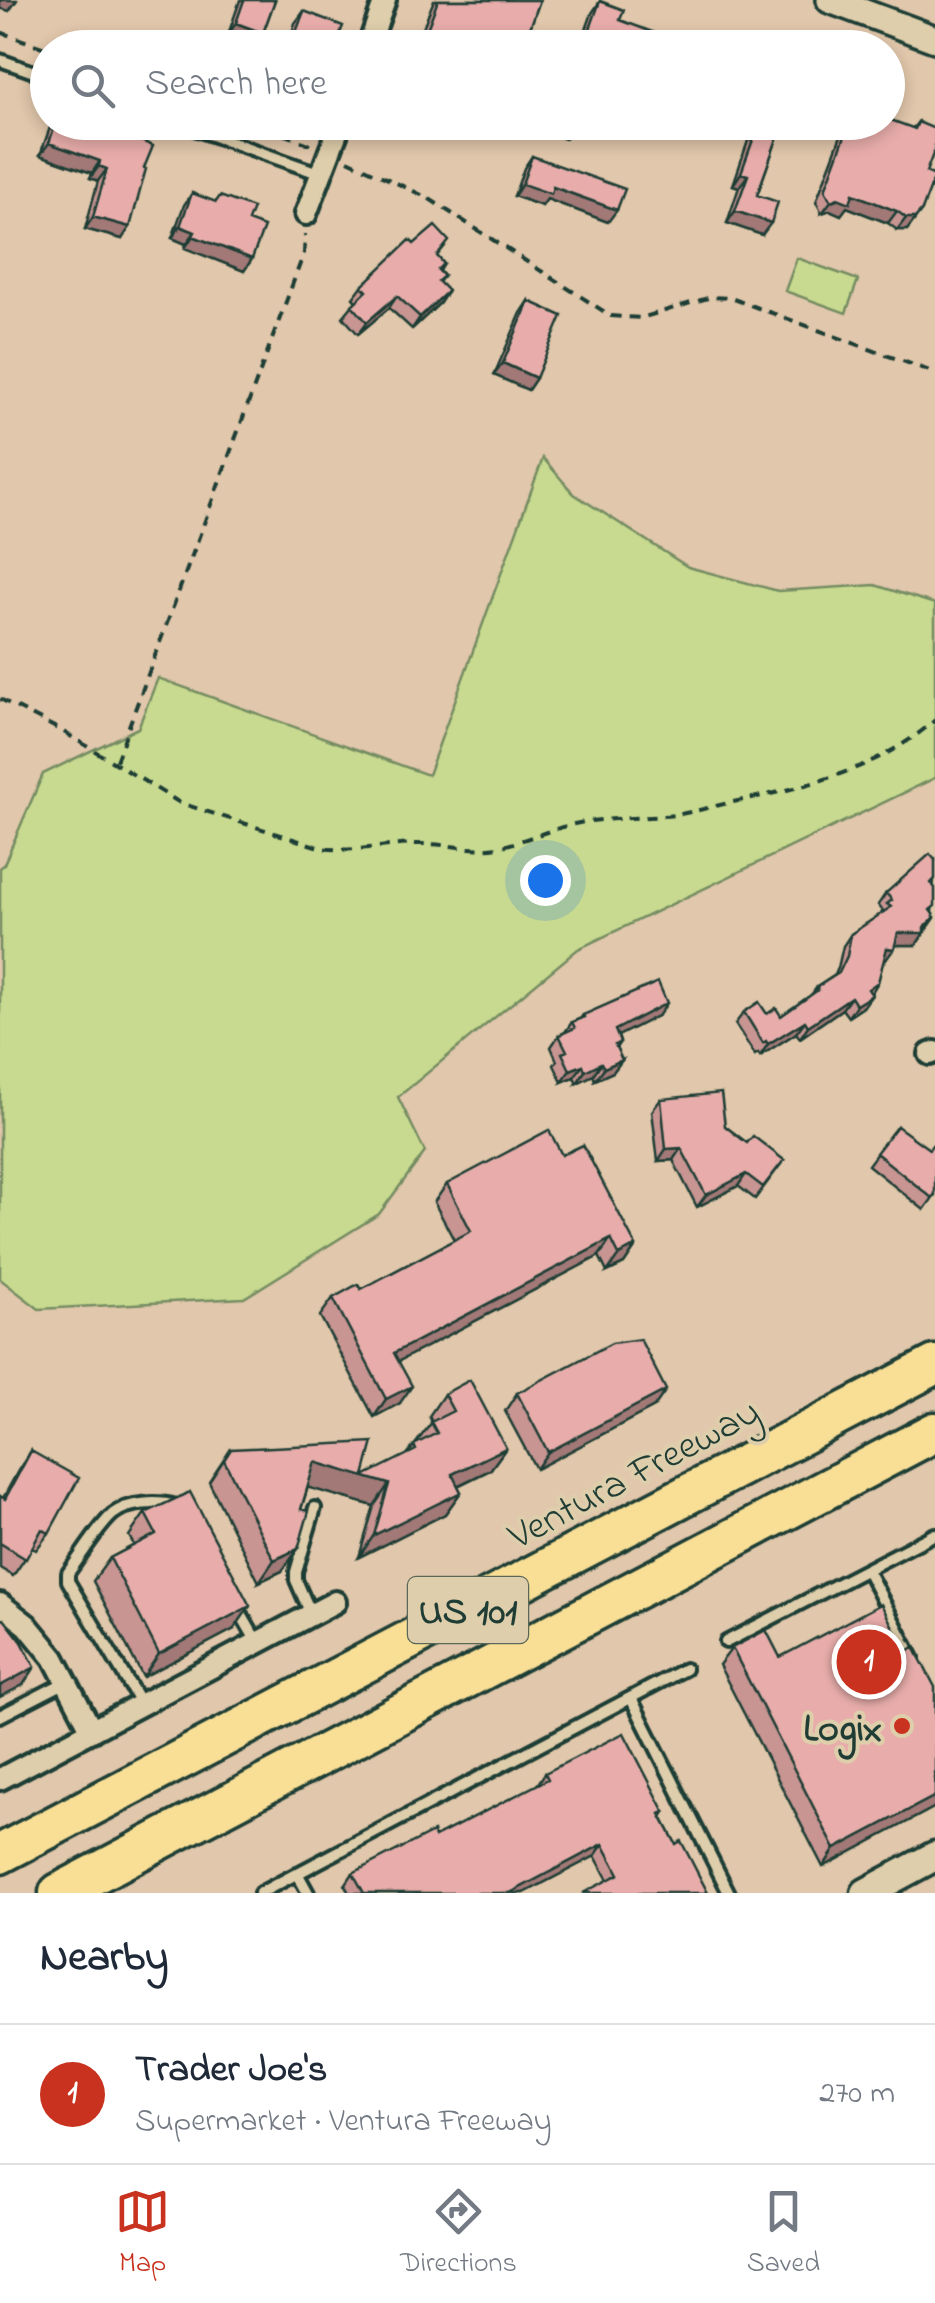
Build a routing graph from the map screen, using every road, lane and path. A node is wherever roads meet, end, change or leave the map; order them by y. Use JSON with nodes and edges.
{"nodes":[{"id":1,"x":385,"y":0,"type":"edge"},
{"id":2,"x":830,"y":0,"type":"edge"},
{"id":3,"x":374,"y":30,"type":"edge"},
{"id":4,"x":0,"y":32,"type":"edge"},
{"id":5,"x":935,"y":39,"type":"edge"},
{"id":6,"x":30,"y":43,"type":"edge"},
{"id":7,"x":0,"y":60,"type":"edge"},
{"id":8,"x":30,"y":71,"type":"edge"},
{"id":9,"x":226,"y":140,"type":"edge"},
{"id":10,"x":298,"y":140,"type":"edge"},
{"id":11,"x":334,"y":140,"type":"edge"},
{"id":12,"x":330,"y":152,"type":"junction"},
{"id":13,"x":321,"y":174,"type":"junction"},
{"id":14,"x":306,"y":214,"type":"joint"},
{"id":15,"x":935,"y":373,"type":"edge"},
{"id":16,"x":0,"y":700,"type":"edge"},
{"id":17,"x":935,"y":720,"type":"edge"},
{"id":18,"x":115,"y":763,"type":"junction"},
{"id":19,"x":935,"y":1365,"type":"edge"},
{"id":20,"x":935,"y":1432,"type":"edge"},
{"id":21,"x":316,"y":1508,"type":"dead end"},
{"id":22,"x":187,"y":1518,"type":"edge"},
{"id":23,"x":935,"y":1534,"type":"edge"},
{"id":24,"x":867,"y":1570,"type":"junction"},
{"id":25,"x":230,"y":1594,"type":"edge"},
{"id":26,"x":335,"y":1602,"type":"dead end"},
{"id":27,"x":0,"y":1604,"type":"edge"},
{"id":28,"x":312,"y":1615,"type":"junction"},
{"id":29,"x":726,"y":1642,"type":"dead end"},
{"id":30,"x":258,"y":1643,"type":"junction"},
{"id":31,"x":684,"y":1669,"type":"dead end"},
{"id":32,"x":920,"y":1671,"type":"edge"},
{"id":33,"x":66,"y":1682,"type":"junction"},
{"id":34,"x":631,"y":1698,"type":"junction"},
{"id":35,"x":142,"y":1704,"type":"junction"},
{"id":36,"x":0,"y":1716,"type":"edge"},
{"id":37,"x":92,"y":1731,"type":"junction"},
{"id":38,"x":0,"y":1779,"type":"edge"},
{"id":39,"x":0,"y":1854,"type":"edge"},
{"id":40,"x":935,"y":1856,"type":"edge"},
{"id":41,"x":296,"y":1872,"type":"junction"},
{"id":42,"x":59,"y":1893,"type":"edge"},
{"id":43,"x":260,"y":1893,"type":"edge"},
{"id":44,"x":308,"y":1893,"type":"edge"},
{"id":45,"x":729,"y":1893,"type":"edge"},
{"id":46,"x":866,"y":1893,"type":"edge"}],
"edges":[{"from":1,"to":3,"type":"street"},
{"from":2,"to":5,"type":"street"},
{"from":4,"to":6,"type":"path"},
{"from":7,"to":8,"type":"lane"},
{"from":9,"to":13,"type":"lane"},
{"from":10,"to":12,"type":"path"},
{"from":11,"to":12,"type":"street"},
{"from":12,"to":13,"type":"street"},
{"from":12,"to":15,"type":"path"},
{"from":13,"to":14,"type":"street"},
{"from":14,"to":18,"type":"path"},
{"from":16,"to":18,"type":"path"},
{"from":17,"to":18,"type":"path"},
{"from":19,"to":39,"type":"highway","name":"Ventura Freeway","number":"US 101"},
{"from":20,"to":42,"type":"highway","number":"US 101"},
{"from":21,"to":28,"type":"lane"},
{"from":22,"to":35,"type":"lane"},
{"from":23,"to":24,"type":"lane"},
{"from":24,"to":29,"type":"lane"},
{"from":24,"to":32,"type":"lane"},
{"from":25,"to":30,"type":"lane"},
{"from":26,"to":28,"type":"street"},
{"from":27,"to":33,"type":"street"},
{"from":28,"to":30,"type":"street"},
{"from":30,"to":35,"type":"street"},
{"from":31,"to":34,"type":"lane"},
{"from":33,"to":36,"type":"lane"},
{"from":33,"to":37,"type":"street"},
{"from":34,"to":41,"type":"lane"},
{"from":34,"to":45,"type":"lane"},
{"from":35,"to":37,"type":"street"},
{"from":37,"to":38,"type":"street"},
{"from":40,"to":46,"type":"main road"},
{"from":41,"to":43,"type":"lane"},
{"from":41,"to":44,"type":"lane"}]}
